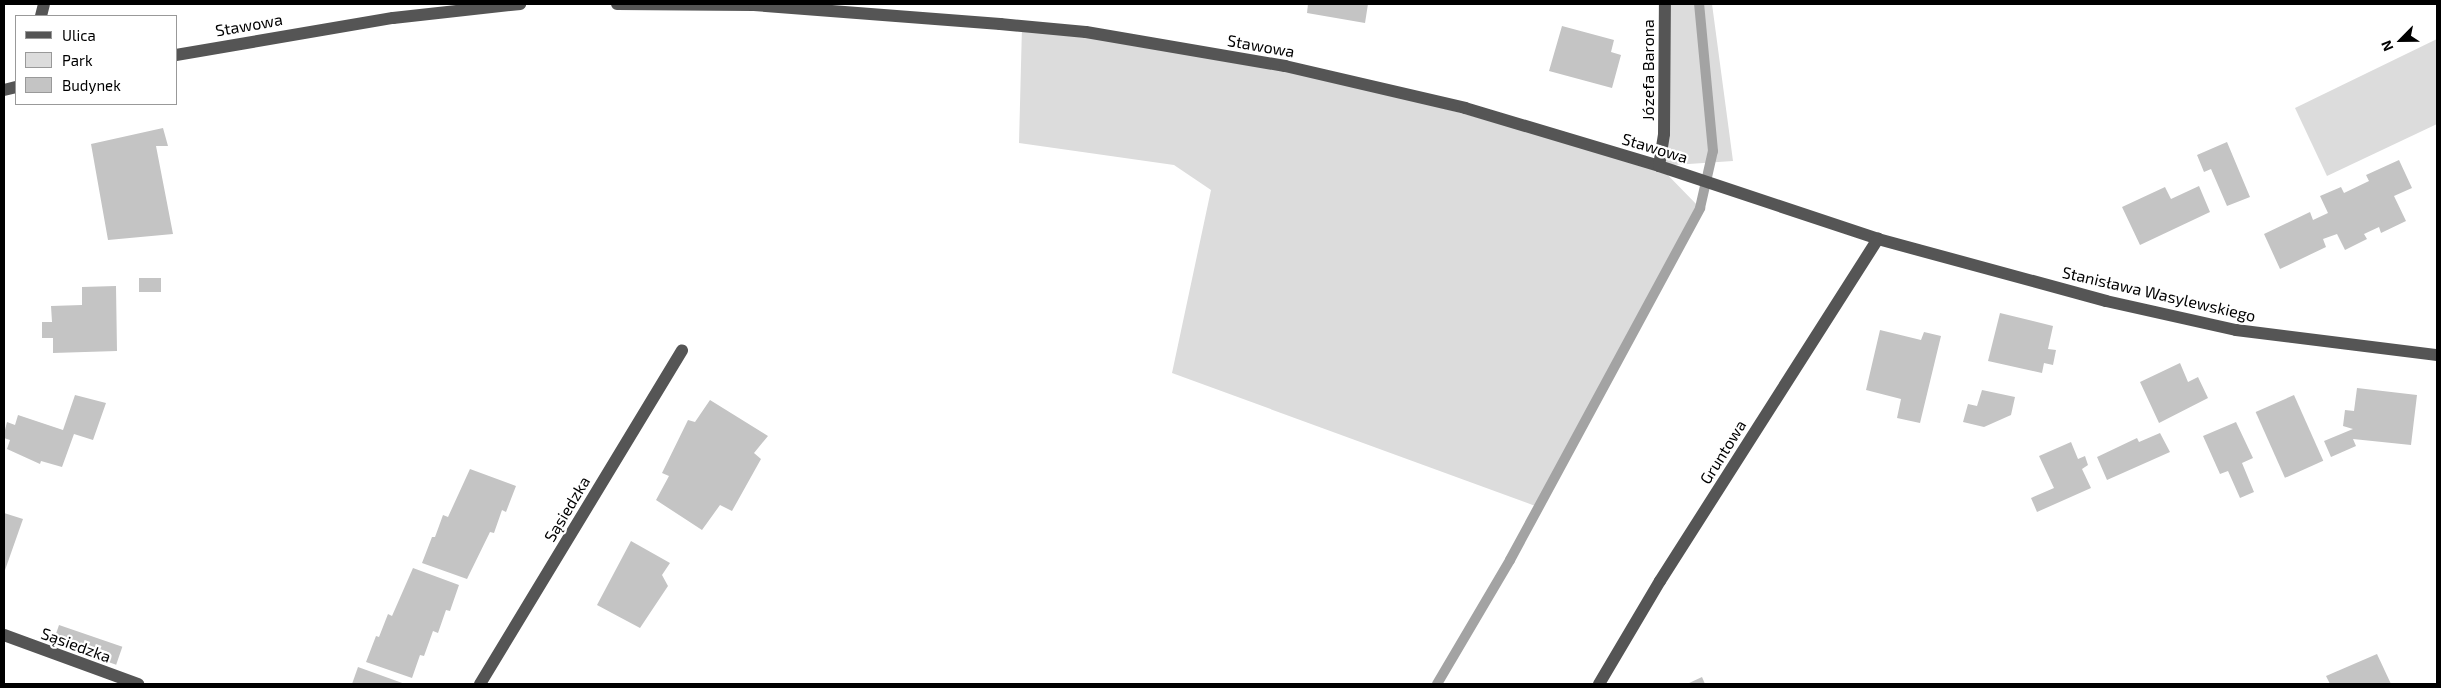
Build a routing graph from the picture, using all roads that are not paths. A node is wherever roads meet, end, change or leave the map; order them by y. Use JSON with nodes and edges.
{"nodes":[{"id":1,"x":520,"y":4,"type":"edge"},
{"id":2,"x":617,"y":4,"type":"edge"},
{"id":3,"x":1665,"y":4,"type":"edge"},
{"id":4,"x":447,"y":8,"type":"edge"},
{"id":5,"x":178,"y":55,"type":"edge"},
{"id":6,"x":1659,"y":166,"type":"junction"},
{"id":7,"x":1878,"y":239,"type":"junction"},
{"id":8,"x":682,"y":350,"type":"dead end"},
{"id":9,"x":2437,"y":355,"type":"edge"},
{"id":10,"x":4,"y":635,"type":"edge"},
{"id":11,"x":138,"y":684,"type":"edge"},
{"id":12,"x":480,"y":684,"type":"edge"},
{"id":13,"x":1599,"y":684,"type":"edge"}],
"edges":[{"from":1,"to":4,"type":"street","name":"Stawowa"},
{"from":2,"to":6,"type":"street","name":"Stawowa"},
{"from":3,"to":6,"type":"street","name":"Józefa Barona"},
{"from":4,"to":5,"type":"street","name":"Stawowa"},
{"from":6,"to":7,"type":"street","name":"Stawowa"},
{"from":7,"to":9,"type":"street","name":"Stanisława Wasylewskiego"},
{"from":7,"to":13,"type":"street","name":"Gruntowa"},
{"from":8,"to":12,"type":"street","name":"Sąsiedzka"},
{"from":10,"to":11,"type":"street","name":"Sąsiedzka"}]}
